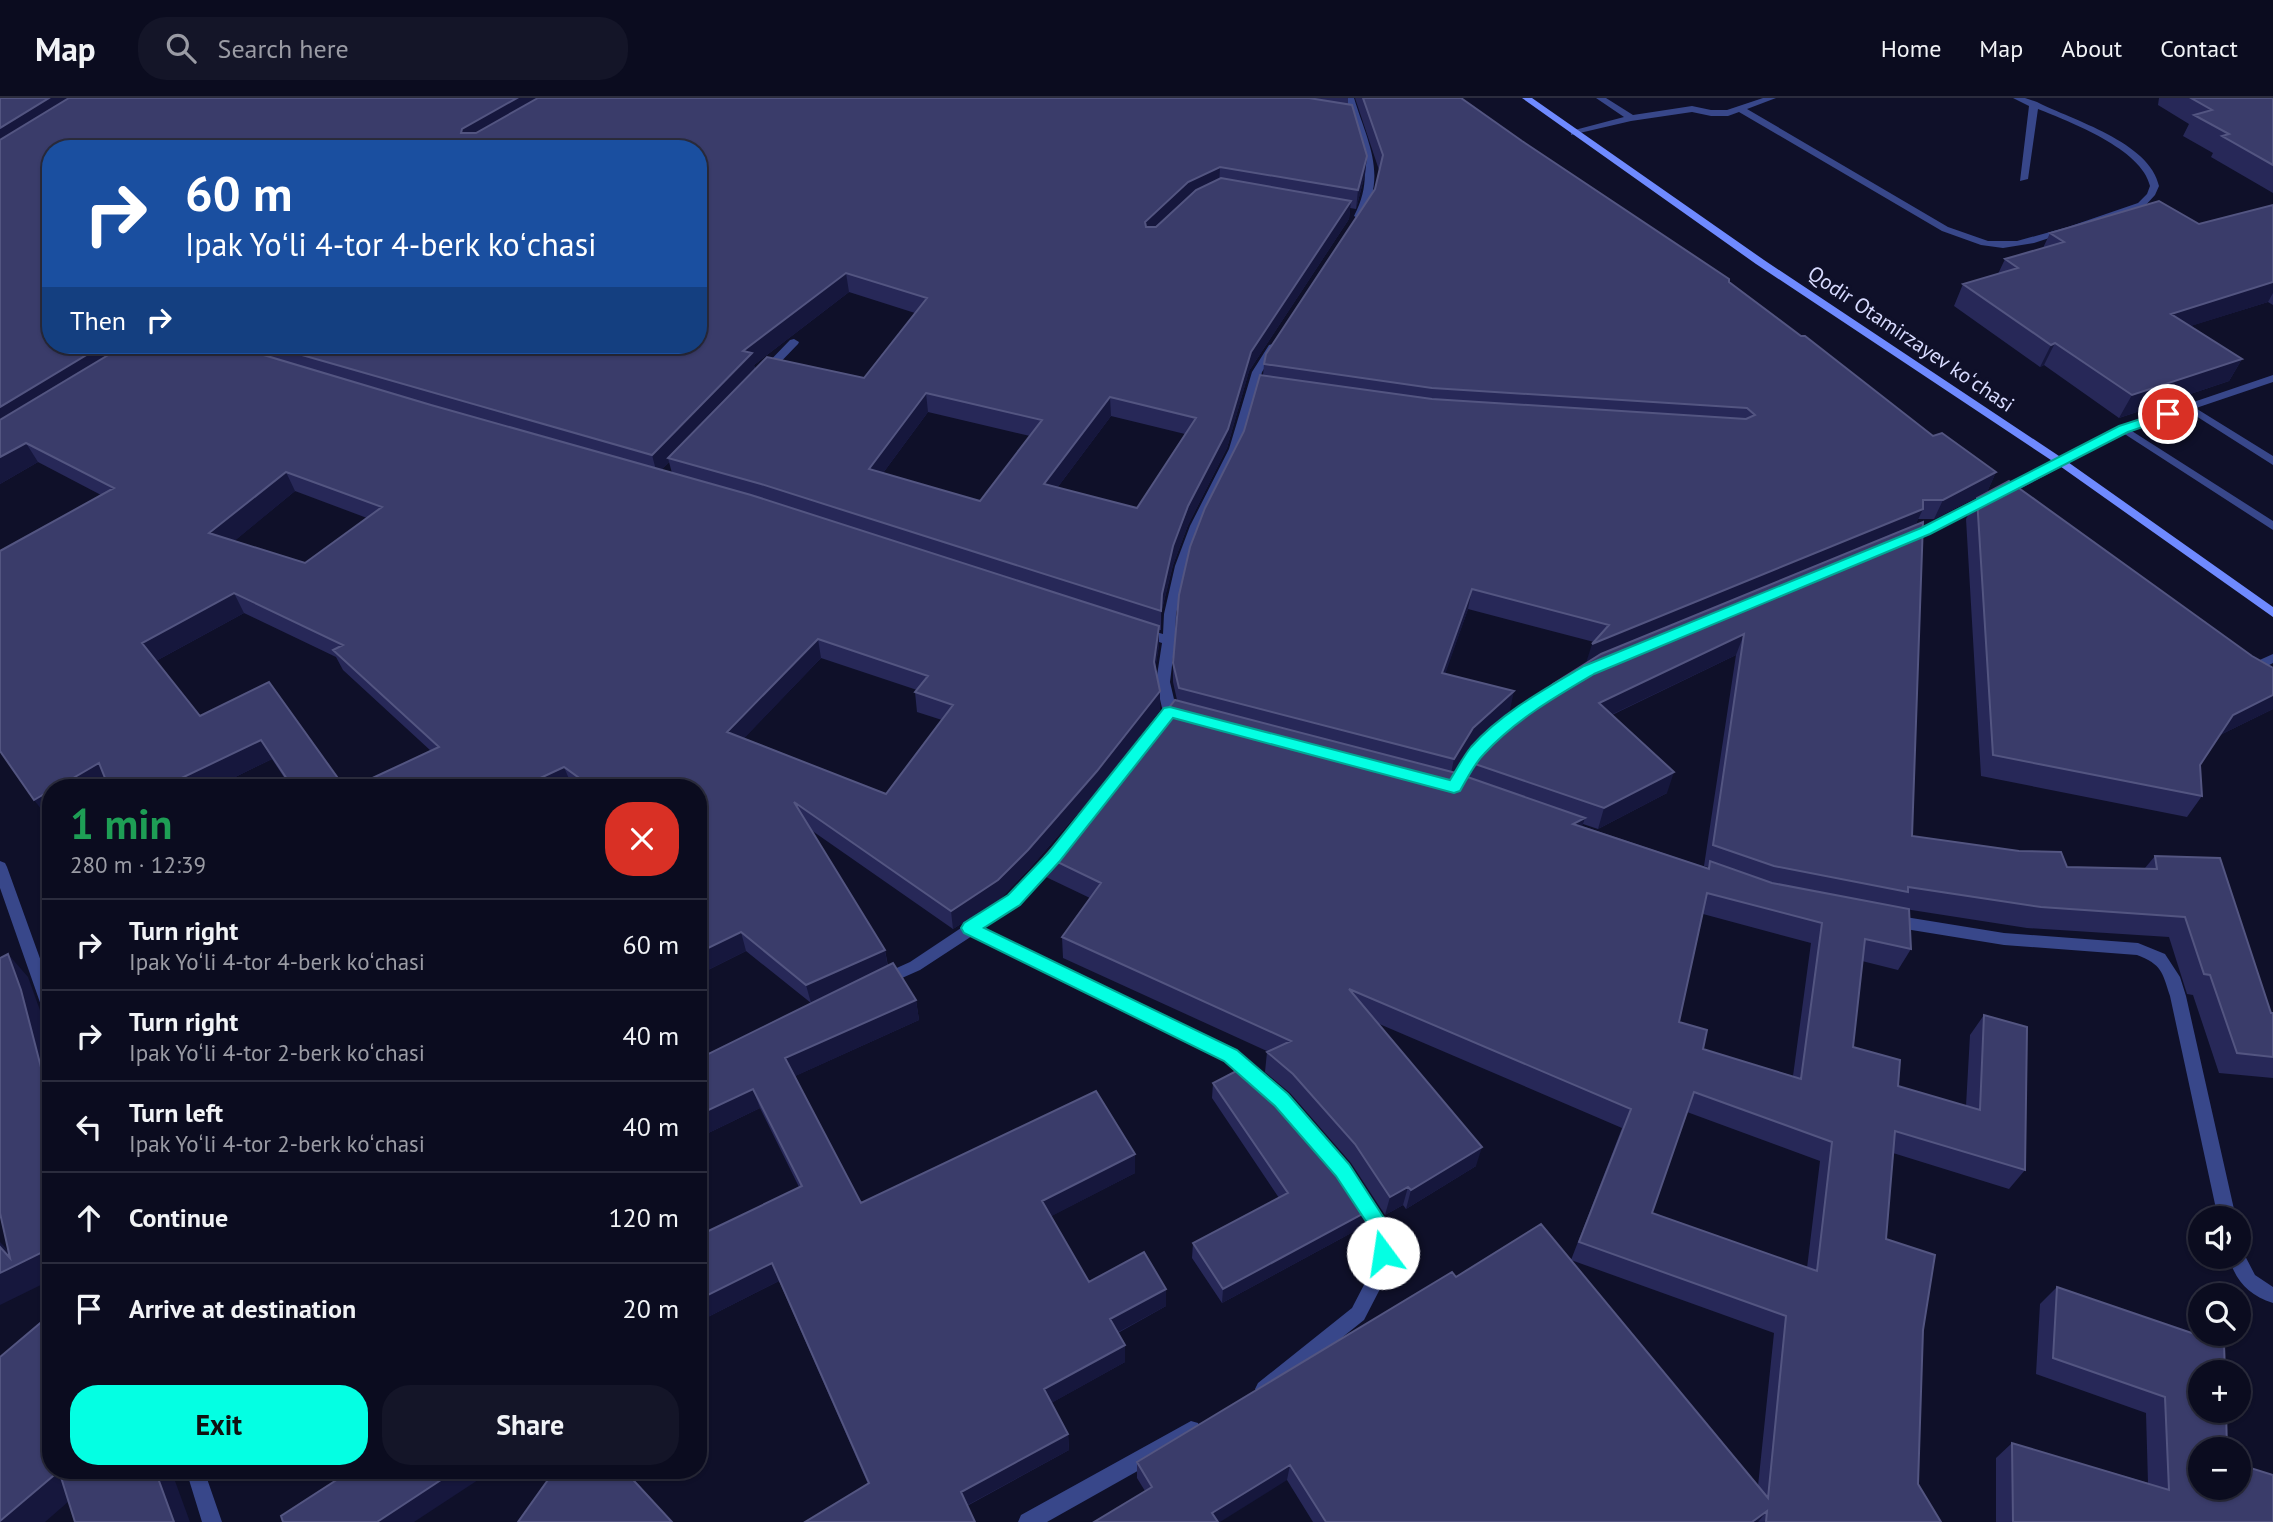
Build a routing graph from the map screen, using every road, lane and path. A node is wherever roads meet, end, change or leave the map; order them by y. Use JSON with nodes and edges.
{"nodes":[{"id":1,"x":1350,"y":98,"type":"edge"},
{"id":2,"x":1526,"y":98,"type":"edge"},
{"id":3,"x":1600,"y":98,"type":"edge"},
{"id":4,"x":1675,"y":98,"type":"edge"},
{"id":5,"x":1772,"y":98,"type":"edge"},
{"id":6,"x":2017,"y":98,"type":"edge"},
{"id":7,"x":2034,"y":104,"type":"junction"},
{"id":8,"x":1692,"y":108,"type":"junction"},
{"id":9,"x":1742,"y":110,"type":"junction"},
{"id":10,"x":1342,"y":116,"type":"edge"},
{"id":11,"x":1354,"y":118,"type":"junction"},
{"id":12,"x":1630,"y":118,"type":"junction"},
{"id":13,"x":1574,"y":133,"type":"junction"},
{"id":14,"x":2023,"y":178,"type":"dead end"},
{"id":15,"x":1347,"y":213,"type":"edge"},
{"id":16,"x":1359,"y":215,"type":"junction"},
{"id":17,"x":1352,"y":226,"type":"edge"},
{"id":18,"x":1279,"y":339,"type":"edge"},
{"id":19,"x":794,"y":342,"type":"edge"},
{"id":20,"x":2273,"y":378,"type":"edge"},
{"id":21,"x":756,"y":382,"type":"edge"},
{"id":22,"x":1251,"y":387,"type":"junction"},
{"id":23,"x":1265,"y":389,"type":"edge"},
{"id":24,"x":2189,"y":407,"type":"junction"},
{"id":25,"x":2124,"y":429,"type":"junction"},
{"id":26,"x":2273,"y":461,"type":"edge"},
{"id":27,"x":2061,"y":462,"type":"junction"},
{"id":28,"x":1990,"y":485,"type":"edge"},
{"id":29,"x":2007,"y":498,"type":"junction"},
{"id":30,"x":2273,"y":526,"type":"edge"},
{"id":31,"x":1889,"y":546,"type":"edge"},
{"id":32,"x":2273,"y":614,"type":"edge"},
{"id":33,"x":1130,"y":628,"type":"edge"},
{"id":34,"x":1169,"y":640,"type":"junction"},
{"id":35,"x":2273,"y":658,"type":"edge"},
{"id":36,"x":2244,"y":671,"type":"edge"},
{"id":37,"x":1171,"y":717,"type":"edge"},
{"id":38,"x":1506,"y":725,"type":"edge"},
{"id":39,"x":1454,"y":787,"type":"edge"},
{"id":40,"x":1071,"y":837,"type":"edge"},
{"id":41,"x":0,"y":867,"type":"edge"},
{"id":42,"x":1872,"y":918,"type":"edge"},
{"id":43,"x":970,"y":928,"type":"junction"},
{"id":44,"x":42,"y":986,"type":"edge"},
{"id":45,"x":869,"y":987,"type":"edge"},
{"id":46,"x":1272,"y":1091,"type":"edge"},
{"id":47,"x":1350,"y":1181,"type":"edge"},
{"id":48,"x":2224,"y":1206,"type":"edge"},
{"id":49,"x":2241,"y":1269,"type":"edge"},
{"id":50,"x":2273,"y":1295,"type":"edge"},
{"id":51,"x":1250,"y":1397,"type":"edge"},
{"id":52,"x":1203,"y":1423,"type":"edge"},
{"id":53,"x":198,"y":1479,"type":"edge"},
{"id":54,"x":212,"y":1522,"type":"edge"},
{"id":55,"x":1028,"y":1522,"type":"edge"}],
"edges":[{"from":1,"to":11,"type":"street"},
{"from":2,"to":13,"type":"main road","name":"Qodir Otamirzayev koʻchasi"},
{"from":3,"to":12,"type":"street"},
{"from":4,"to":8,"type":"street"},
{"from":5,"to":9,"type":"street"},
{"from":6,"to":7,"type":"street"},
{"from":7,"to":9,"type":"street"},
{"from":7,"to":14,"type":"street"},
{"from":8,"to":9,"type":"street"},
{"from":8,"to":12,"type":"street"},
{"from":10,"to":11,"type":"street"},
{"from":11,"to":16,"type":"street"},
{"from":12,"to":13,"type":"street"},
{"from":13,"to":27,"type":"main road","name":"Qodir Otamirzayev koʻchasi"},
{"from":15,"to":16,"type":"street"},
{"from":16,"to":17,"type":"street"},
{"from":18,"to":22,"type":"street"},
{"from":19,"to":21,"type":"street"},
{"from":20,"to":24,"type":"street"},
{"from":22,"to":23,"type":"street"},
{"from":22,"to":34,"type":"street"},
{"from":24,"to":25,"type":"street"},
{"from":24,"to":26,"type":"street"},
{"from":25,"to":27,"type":"street"},
{"from":25,"to":30,"type":"street"},
{"from":27,"to":29,"type":"street"},
{"from":27,"to":32,"type":"main road","name":"Qodir Otamirzayev koʻchasi"},
{"from":28,"to":29,"type":"street"},
{"from":29,"to":31,"type":"street"},
{"from":33,"to":34,"type":"street"},
{"from":34,"to":37,"type":"street"},
{"from":35,"to":36,"type":"street"},
{"from":38,"to":39,"type":"street"},
{"from":40,"to":43,"type":"street"},
{"from":41,"to":44,"type":"street"},
{"from":42,"to":48,"type":"street"},
{"from":43,"to":45,"type":"street"},
{"from":43,"to":46,"type":"street"},
{"from":47,"to":51,"type":"street"},
{"from":49,"to":50,"type":"street"},
{"from":52,"to":55,"type":"street"},
{"from":53,"to":54,"type":"street"}]}
